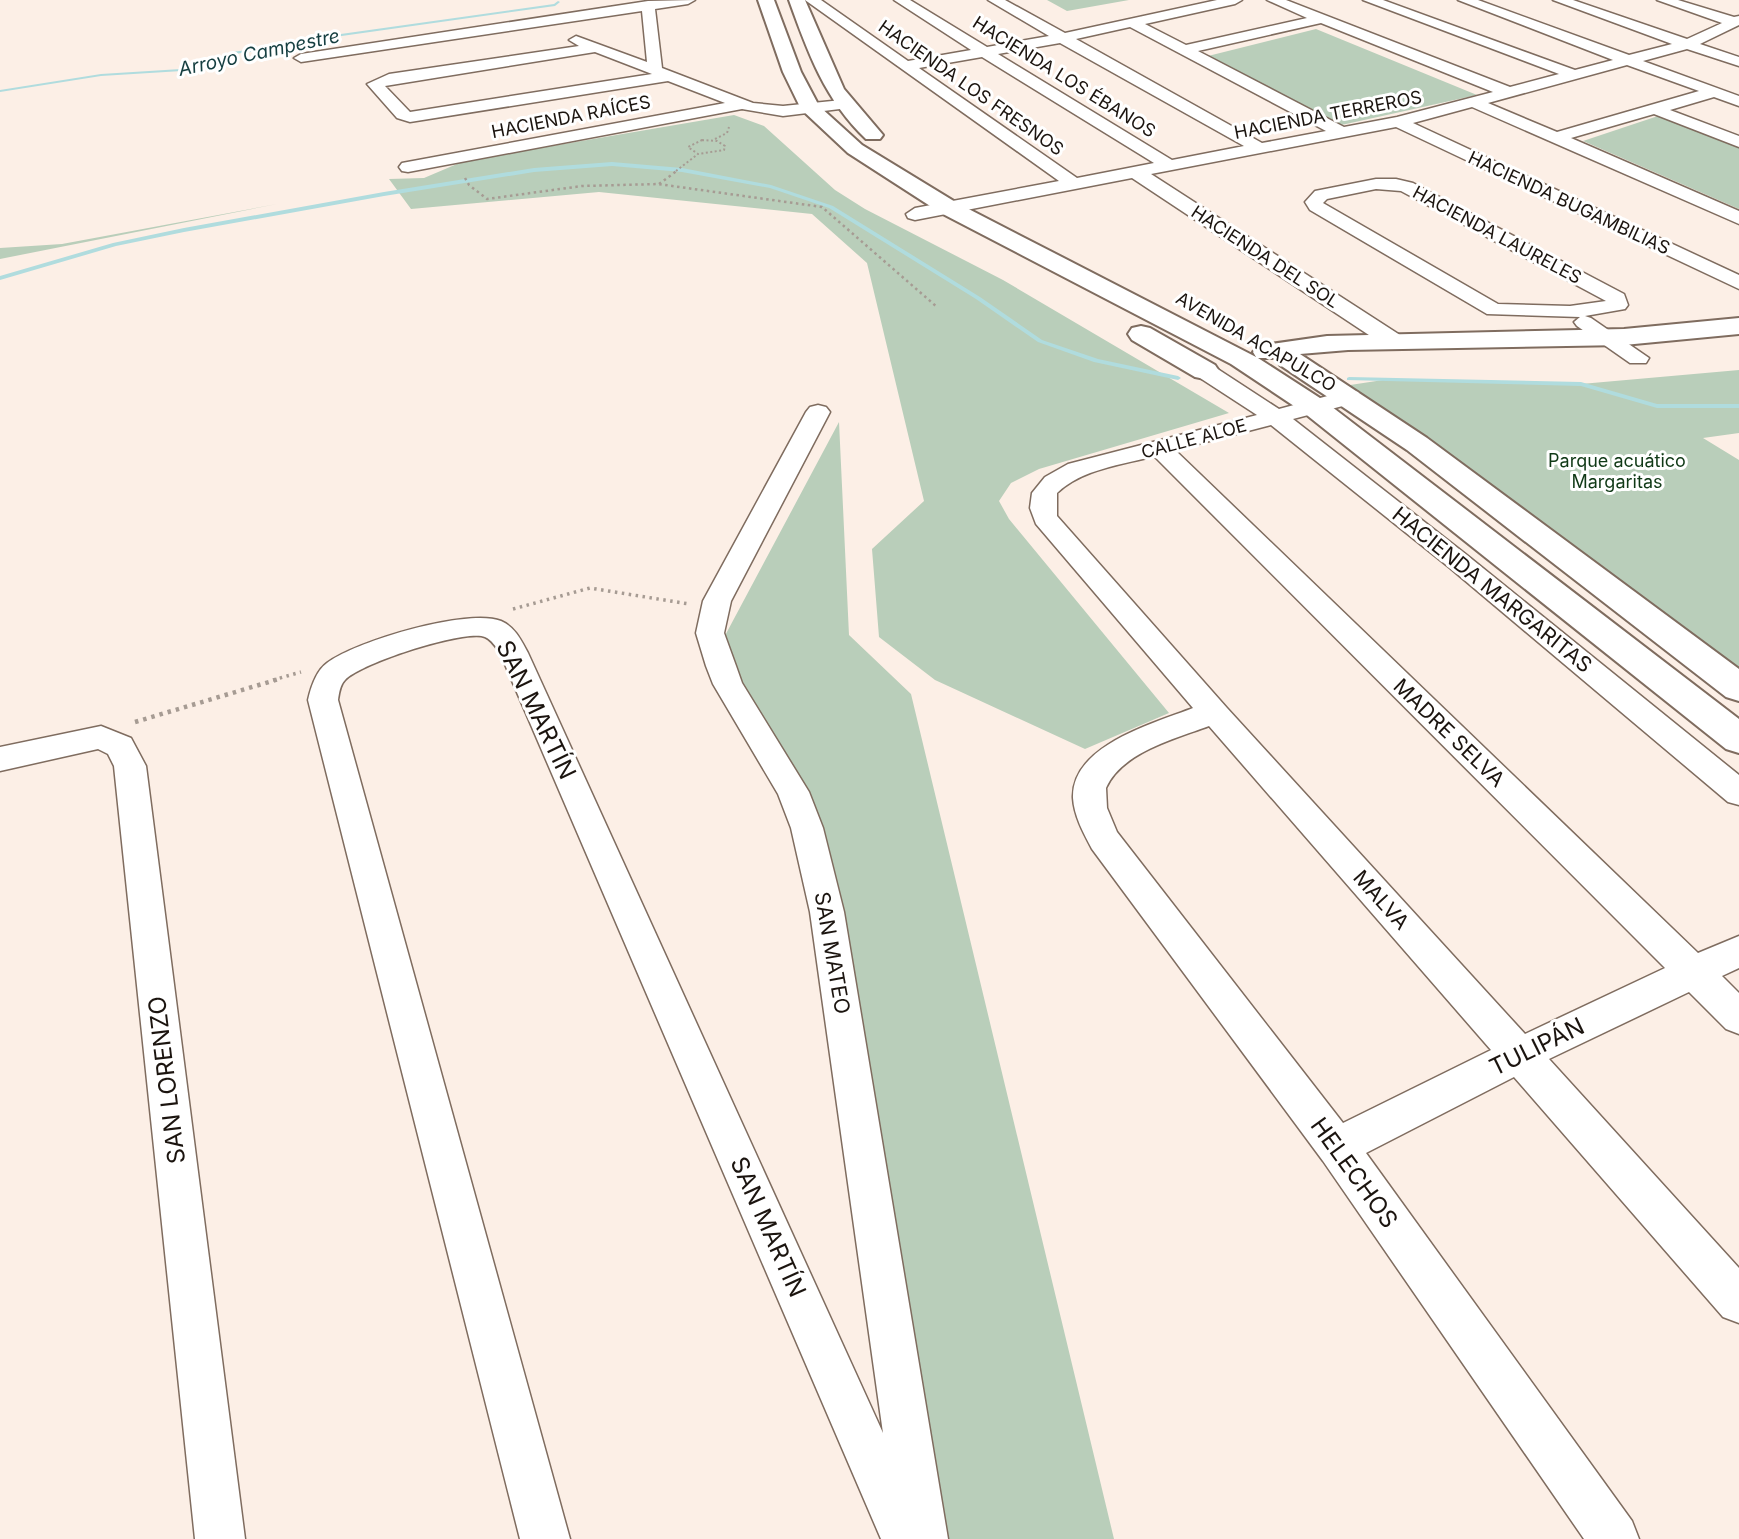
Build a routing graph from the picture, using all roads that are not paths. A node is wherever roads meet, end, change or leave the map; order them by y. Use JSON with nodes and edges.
{"nodes":[{"id":1,"x":688,"y":0,"type":"edge"},
{"id":2,"x":750,"y":0,"type":"edge"},
{"id":3,"x":766,"y":0,"type":"edge"},
{"id":4,"x":797,"y":0,"type":"edge"},
{"id":5,"x":812,"y":0,"type":"edge"},
{"id":6,"x":901,"y":0,"type":"edge"},
{"id":7,"x":995,"y":0,"type":"edge"},
{"id":8,"x":1235,"y":0,"type":"edge"},
{"id":9,"x":1275,"y":0,"type":"edge"},
{"id":10,"x":1370,"y":0,"type":"edge"},
{"id":11,"x":1465,"y":0,"type":"edge"},
{"id":12,"x":1560,"y":0,"type":"edge"},
{"id":13,"x":1664,"y":0,"type":"edge"},
{"id":14,"x":648,"y":5,"type":"junction"},
{"id":15,"x":1321,"y":19,"type":"junction"},
{"id":16,"x":1737,"y":21,"type":"edge"},
{"id":17,"x":529,"y":23,"type":"junction"},
{"id":18,"x":1132,"y":23,"type":"junction"},
{"id":19,"x":1062,"y":38,"type":"junction"},
{"id":20,"x":1688,"y":44,"type":"junction"},
{"id":21,"x":596,"y":48,"type":"junction"},
{"id":22,"x":1185,"y":50,"type":"junction"},
{"id":23,"x":985,"y":52,"type":"junction"},
{"id":24,"x":301,"y":58,"type":"dead end"},
{"id":25,"x":764,"y":59,"type":"dead end"},
{"id":26,"x":1631,"y":60,"type":"junction"},
{"id":27,"x":1739,"y":62,"type":"edge"},
{"id":28,"x":905,"y":66,"type":"junction"},
{"id":29,"x":663,"y":73,"type":"junction"},
{"id":30,"x":1575,"y":75,"type":"junction"},
{"id":31,"x":1714,"y":92,"type":"junction"},
{"id":32,"x":1511,"y":93,"type":"junction"},
{"id":33,"x":1739,"y":101,"type":"edge"},
{"id":34,"x":778,"y":102,"type":"junction"},
{"id":35,"x":1476,"y":103,"type":"junction"},
{"id":36,"x":740,"y":105,"type":"junction"},
{"id":37,"x":842,"y":105,"type":"junction"},
{"id":38,"x":811,"y":109,"type":"junction"},
{"id":39,"x":1657,"y":110,"type":"junction"},
{"id":40,"x":1398,"y":122,"type":"junction"},
{"id":41,"x":800,"y":130,"type":"dead end"},
{"id":42,"x":1343,"y":132,"type":"junction"},
{"id":43,"x":1558,"y":137,"type":"junction"},
{"id":44,"x":1739,"y":142,"type":"edge"},
{"id":45,"x":1259,"y":148,"type":"junction"},
{"id":46,"x":1170,"y":166,"type":"junction"},
{"id":47,"x":408,"y":167,"type":"dead end"},
{"id":48,"x":1135,"y":172,"type":"junction"},
{"id":49,"x":1074,"y":184,"type":"junction"},
{"id":50,"x":893,"y":202,"type":"dead end"},
{"id":51,"x":982,"y":203,"type":"junction"},
{"id":52,"x":949,"y":208,"type":"junction"},
{"id":53,"x":915,"y":214,"type":"junction"},
{"id":54,"x":1739,"y":218,"type":"edge"},
{"id":55,"x":1076,"y":246,"type":"dead end"},
{"id":56,"x":1739,"y":283,"type":"edge"},
{"id":57,"x":1092,"y":307,"type":"dead end"},
{"id":58,"x":1570,"y":312,"type":"junction"},
{"id":59,"x":1216,"y":317,"type":"dead end"},
{"id":60,"x":1126,"y":326,"type":"dead end"},
{"id":61,"x":1739,"y":326,"type":"edge"},
{"id":62,"x":1609,"y":338,"type":"junction"},
{"id":63,"x":1395,"y":342,"type":"junction"},
{"id":64,"x":1739,"y":348,"type":"edge"},
{"id":65,"x":1240,"y":358,"type":"junction"},
{"id":66,"x":1638,"y":358,"type":"junction"},
{"id":67,"x":1274,"y":365,"type":"junction"},
{"id":68,"x":1307,"y":370,"type":"junction"},
{"id":69,"x":1205,"y":371,"type":"junction"},
{"id":70,"x":1240,"y":392,"type":"junction"},
{"id":71,"x":1350,"y":397,"type":"junction"},
{"id":72,"x":1313,"y":405,"type":"junction"},
{"id":73,"x":818,"y":412,"type":"dead end"},
{"id":74,"x":1276,"y":417,"type":"junction"},
{"id":75,"x":1159,"y":448,"type":"junction"},
{"id":76,"x":1044,"y":491,"type":"joint"},
{"id":77,"x":1739,"y":688,"type":"edge"},
{"id":78,"x":1212,"y":713,"type":"junction"},
{"id":79,"x":1739,"y":739,"type":"edge"},
{"id":80,"x":0,"y":759,"type":"edge"},
{"id":81,"x":1739,"y":793,"type":"edge"},
{"id":82,"x":1739,"y":951,"type":"edge"},
{"id":83,"x":1693,"y":972,"type":"junction"},
{"id":84,"x":1739,"y":1017,"type":"edge"},
{"id":85,"x":1521,"y":1054,"type":"junction"},
{"id":86,"x":1337,"y":1147,"type":"junction"},
{"id":87,"x":1739,"y":1301,"type":"edge"},
{"id":88,"x":220,"y":1539,"type":"edge"},
{"id":89,"x":545,"y":1539,"type":"edge"},
{"id":90,"x":906,"y":1539,"type":"edge"},
{"id":91,"x":923,"y":1539,"type":"edge"},
{"id":92,"x":1614,"y":1539,"type":"edge"}],
"edges":[{"from":1,"to":14,"type":"street"},
{"from":2,"to":25,"type":"street"},
{"from":3,"to":38,"type":"street","name":"AVENIDA ACAPULCO"},
{"from":4,"to":37,"type":"street"},
{"from":5,"to":28,"type":"street","name":"HACIENDA LOS FRESNOS"},
{"from":6,"to":23,"type":"street","name":"HACIENDA LOS ÉBANOS"},
{"from":7,"to":19,"type":"street"},
{"from":8,"to":18,"type":"street"},
{"from":9,"to":15,"type":"street"},
{"from":10,"to":30,"type":"street"},
{"from":11,"to":26,"type":"street"},
{"from":12,"to":20,"type":"street"},
{"from":13,"to":16,"type":"street"},
{"from":14,"to":17,"type":"street"},
{"from":14,"to":29,"type":"street"},
{"from":15,"to":22,"type":"street"},
{"from":15,"to":32,"type":"street"},
{"from":16,"to":20,"type":"street","name":"HACIENDA TERREROS"},
{"from":17,"to":21,"type":"street"},
{"from":17,"to":24,"type":"street"},
{"from":18,"to":19,"type":"street"},
{"from":18,"to":22,"type":"street"},
{"from":19,"to":23,"type":"street"},
{"from":19,"to":45,"type":"street"},
{"from":20,"to":26,"type":"street","name":"HACIENDA TERREROS"},
{"from":20,"to":27,"type":"street"},
{"from":21,"to":29,"type":"street"},
{"from":21,"to":29,"type":"street"},
{"from":22,"to":42,"type":"street"},
{"from":23,"to":28,"type":"street"},
{"from":23,"to":46,"type":"street","name":"HACIENDA LOS ÉBANOS"},
{"from":26,"to":30,"type":"street","name":"HACIENDA TERREROS"},
{"from":26,"to":31,"type":"street"},
{"from":28,"to":49,"type":"street","name":"HACIENDA LOS FRESNOS"},
{"from":29,"to":36,"type":"street"},
{"from":30,"to":32,"type":"street","name":"HACIENDA TERREROS"},
{"from":31,"to":33,"type":"street"},
{"from":31,"to":39,"type":"street"},
{"from":32,"to":35,"type":"street","name":"HACIENDA TERREROS"},
{"from":34,"to":36,"type":"street"},
{"from":34,"to":38,"type":"street"},
{"from":34,"to":41,"type":"street"},
{"from":35,"to":40,"type":"street","name":"HACIENDA TERREROS"},
{"from":35,"to":43,"type":"street"},
{"from":36,"to":47,"type":"street","name":"HACIENDA RAÍCES"},
{"from":37,"to":38,"type":"street"},
{"from":37,"to":51,"type":"street"},
{"from":38,"to":52,"type":"street","name":"AVENIDA ACAPULCO"},
{"from":39,"to":43,"type":"street"},
{"from":39,"to":44,"type":"street"},
{"from":40,"to":42,"type":"street","name":"HACIENDA TERREROS"},
{"from":40,"to":56,"type":"street","name":"HACIENDA BUGAMBILIAS"},
{"from":42,"to":45,"type":"street","name":"HACIENDA TERREROS"},
{"from":43,"to":54,"type":"street"},
{"from":45,"to":46,"type":"street","name":"HACIENDA TERREROS"},
{"from":46,"to":48,"type":"street","name":"HACIENDA TERREROS"},
{"from":48,"to":49,"type":"street","name":"HACIENDA TERREROS"},
{"from":48,"to":63,"type":"street","name":"HACIENDA DEL SOL"},
{"from":49,"to":51,"type":"street","name":"HACIENDA TERREROS"},
{"from":50,"to":53,"type":"street"},
{"from":51,"to":52,"type":"street","name":"HACIENDA TERREROS"},
{"from":51,"to":55,"type":"street"},
{"from":52,"to":53,"type":"street","name":"HACIENDA TERREROS"},
{"from":52,"to":65,"type":"street","name":"AVENIDA ACAPULCO"},
{"from":53,"to":57,"type":"street"},
{"from":58,"to":58,"type":"street","name":"HACIENDA LAURELES"},
{"from":58,"to":62,"type":"street","name":"HACIENDA LAURELES"},
{"from":59,"to":67,"type":"street","name":"AVENIDA ACAPULCO"},
{"from":60,"to":69,"type":"street"},
{"from":61,"to":62,"type":"street"},
{"from":62,"to":63,"type":"street"},
{"from":62,"to":66,"type":"street","name":"HACIENDA LAURELES"},
{"from":63,"to":67,"type":"street"},
{"from":64,"to":66,"type":"street"},
{"from":65,"to":67,"type":"street","name":"HACIENDA MARGARITAS"},
{"from":65,"to":69,"type":"street"},
{"from":66,"to":68,"type":"street"},
{"from":67,"to":68,"type":"street"},
{"from":67,"to":70,"type":"street"},
{"from":67,"to":72,"type":"street","name":"HACIENDA MARGARITAS"},
{"from":68,"to":71,"type":"street","name":"AVENIDA ACAPULCO"},
{"from":69,"to":70,"type":"street","name":"HACIENDA MARGARITAS"},
{"from":70,"to":74,"type":"street","name":"HACIENDA MARGARITAS"},
{"from":71,"to":72,"type":"street","name":"CALLE ALOE"},
{"from":71,"to":77,"type":"street","name":"AVENIDA ACAPULCO"},
{"from":72,"to":74,"type":"street","name":"CALLE ALOE"},
{"from":72,"to":79,"type":"street","name":"HACIENDA MARGARITAS"},
{"from":73,"to":91,"type":"street","name":"SAN MATEO"},
{"from":74,"to":75,"type":"street","name":"CALLE ALOE"},
{"from":74,"to":81,"type":"street","name":"HACIENDA MARGARITAS"},
{"from":75,"to":76,"type":"street","name":"CALLE ALOE"},
{"from":75,"to":83,"type":"street","name":"MADRE SELVA"},
{"from":76,"to":78,"type":"street","name":"MALVA"},
{"from":78,"to":85,"type":"street","name":"MALVA"},
{"from":78,"to":86,"type":"street","name":"HELECHOS"},
{"from":80,"to":88,"type":"street","name":"SAN LORENZO"},
{"from":82,"to":83,"type":"street","name":"TULIPÁN"},
{"from":83,"to":84,"type":"street","name":"MADRE SELVA"},
{"from":83,"to":85,"type":"street","name":"TULIPÁN"},
{"from":85,"to":86,"type":"street","name":"TULIPÁN"},
{"from":85,"to":87,"type":"street","name":"MALVA"},
{"from":86,"to":92,"type":"street","name":"HELECHOS"},
{"from":89,"to":90,"type":"street","name":"SAN MARTÍN"}]}
